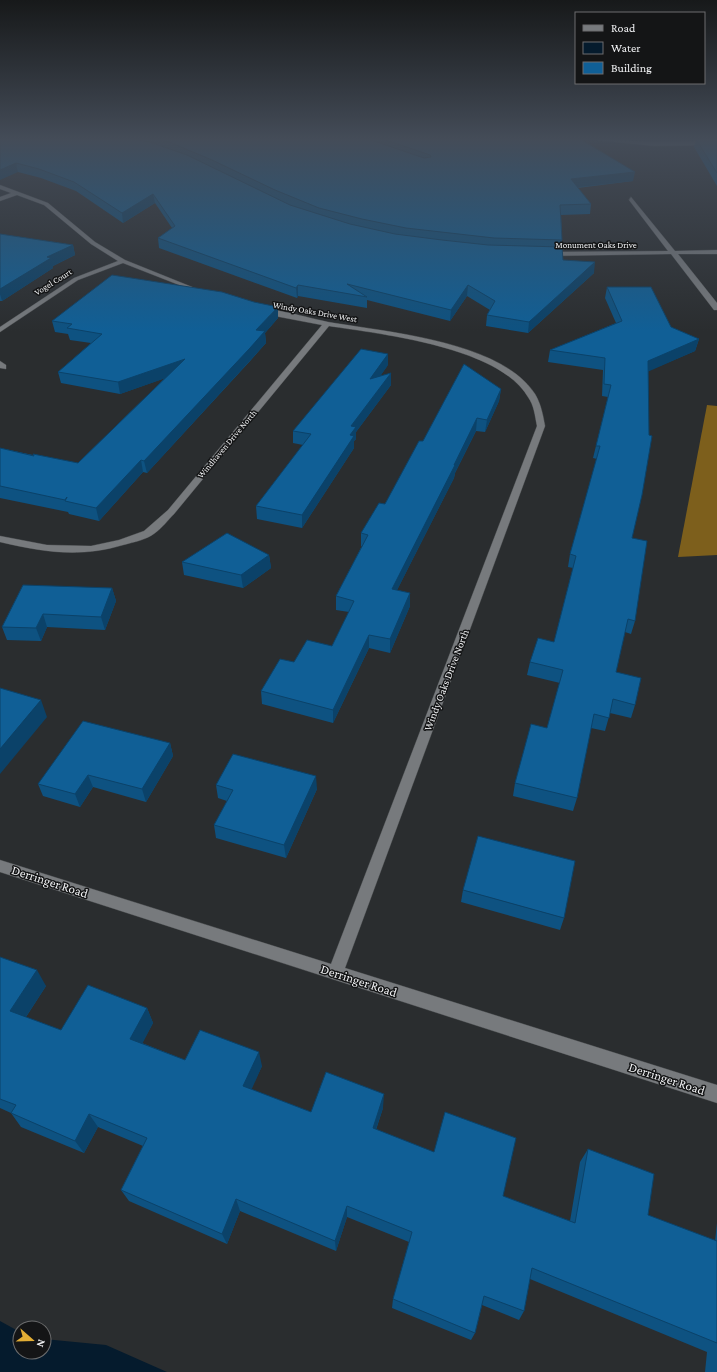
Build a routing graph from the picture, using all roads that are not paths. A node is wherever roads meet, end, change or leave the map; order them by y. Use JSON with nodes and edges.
{"nodes":[{"id":1,"x":43,"y":203,"type":"edge"},
{"id":2,"x":634,"y":203,"type":"edge"},
{"id":3,"x":717,"y":252,"type":"edge"},
{"id":4,"x":675,"y":253,"type":"junction"},
{"id":5,"x":538,"y":254,"type":"edge"},
{"id":6,"x":123,"y":261,"type":"junction"},
{"id":7,"x":206,"y":293,"type":"edge"},
{"id":8,"x":717,"y":308,"type":"edge"},
{"id":9,"x":258,"y":310,"type":"edge"},
{"id":10,"x":327,"y":324,"type":"junction"},
{"id":11,"x":0,"y":330,"type":"edge"},
{"id":12,"x":525,"y":388,"type":"joint"},
{"id":13,"x":0,"y":539,"type":"edge"},
{"id":14,"x":0,"y":866,"type":"edge"},
{"id":15,"x":336,"y":972,"type":"junction"},
{"id":16,"x":717,"y":1094,"type":"edge"}],
"edges":[{"from":1,"to":6,"type":"street"},
{"from":2,"to":4,"type":"street"},
{"from":3,"to":4,"type":"street","name":"Monument Oaks Drive"},
{"from":4,"to":5,"type":"street","name":"Monument Oaks Drive"},
{"from":4,"to":8,"type":"street"},
{"from":6,"to":7,"type":"street"},
{"from":6,"to":11,"type":"street","name":"Vogel Court"},
{"from":9,"to":10,"type":"street","name":"Windy Oaks Drive West"},
{"from":10,"to":12,"type":"street","name":"Windy Oaks Drive West"},
{"from":10,"to":13,"type":"street","name":"Windhaven Drive North"},
{"from":12,"to":15,"type":"street","name":"Windy Oaks Drive North"},
{"from":14,"to":15,"type":"street","name":"Derringer Road"},
{"from":15,"to":16,"type":"street","name":"Derringer Road"}]}
